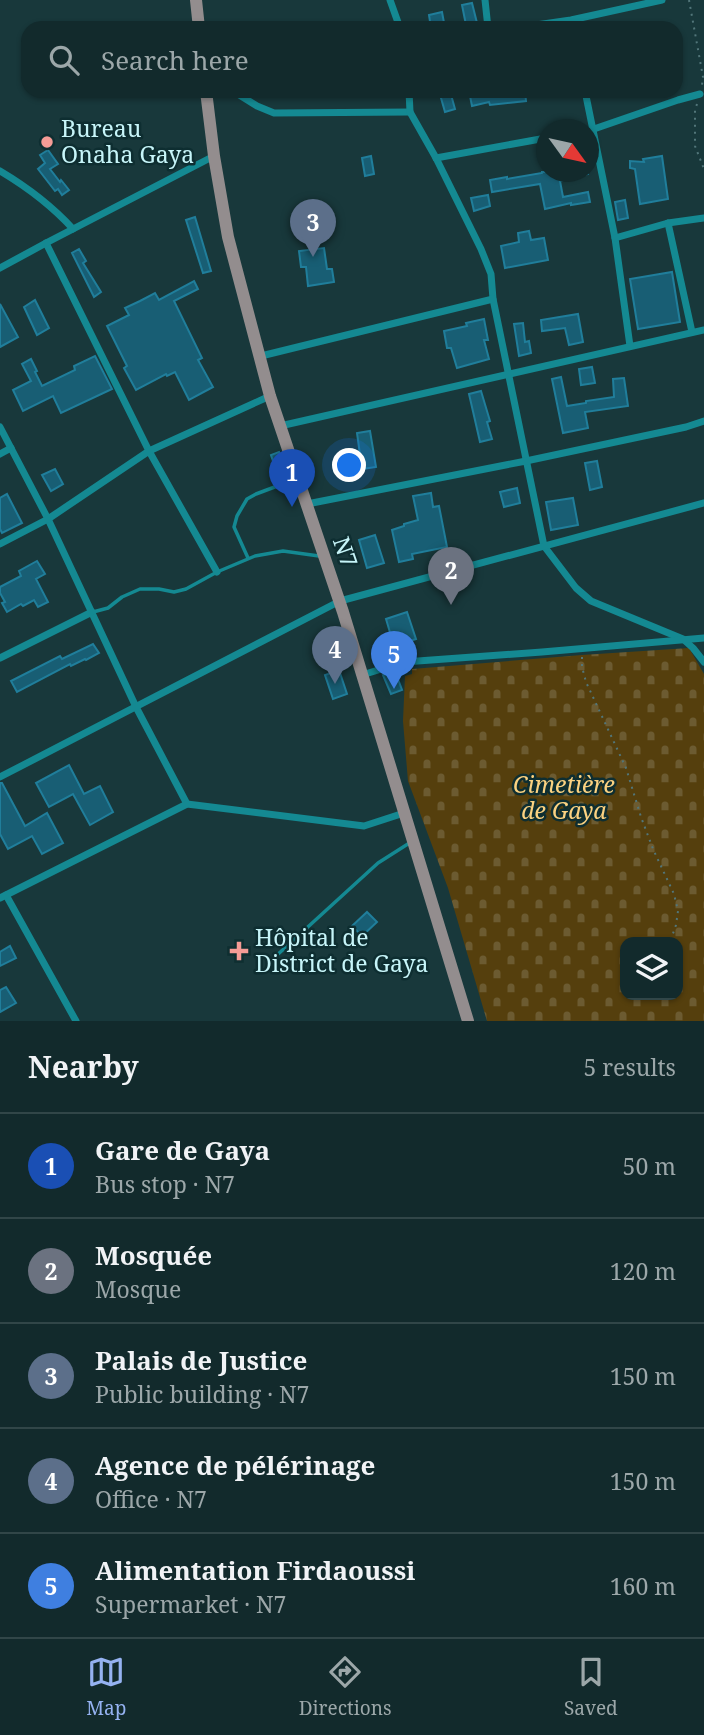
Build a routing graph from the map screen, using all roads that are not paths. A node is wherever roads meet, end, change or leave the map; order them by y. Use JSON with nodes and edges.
{"nodes":[{"id":1,"x":196,"y":0,"type":"edge"},
{"id":2,"x":390,"y":0,"type":"edge"},
{"id":3,"x":485,"y":0,"type":"edge"},
{"id":4,"x":662,"y":0,"type":"edge"},
{"id":5,"x":198,"y":21,"type":"edge"},
{"id":6,"x":398,"y":21,"type":"edge"},
{"id":7,"x":487,"y":21,"type":"edge"},
{"id":8,"x":583,"y":21,"type":"edge"},
{"id":9,"x":700,"y":94,"type":"road end"},
{"id":10,"x":206,"y":98,"type":"edge"},
{"id":11,"x":244,"y":98,"type":"edge"},
{"id":12,"x":409,"y":98,"type":"edge"},
{"id":13,"x":586,"y":98,"type":"edge"},
{"id":14,"x":410,"y":112,"type":"junction"},
{"id":15,"x":589,"y":119,"type":"edge"},
{"id":16,"x":599,"y":127,"type":"edge"},
{"id":17,"x":536,"y":140,"type":"edge"},
{"id":18,"x":214,"y":156,"type":"junction"},
{"id":19,"x":436,"y":158,"type":"junction"},
{"id":20,"x":599,"y":166,"type":"edge"},
{"id":21,"x":0,"y":171,"type":"edge"},
{"id":22,"x":704,"y":218,"type":"edge"},
{"id":23,"x":668,"y":223,"type":"junction"},
{"id":24,"x":73,"y":229,"type":"junction"},
{"id":25,"x":615,"y":238,"type":"junction"},
{"id":26,"x":46,"y":243,"type":"junction"},
{"id":27,"x":0,"y":268,"type":"edge"},
{"id":28,"x":494,"y":299,"type":"junction"},
{"id":29,"x":704,"y":330,"type":"edge"},
{"id":30,"x":692,"y":332,"type":"junction"},
{"id":31,"x":630,"y":346,"type":"junction"},
{"id":32,"x":261,"y":356,"type":"junction"},
{"id":33,"x":509,"y":374,"type":"junction"},
{"id":34,"x":270,"y":396,"type":"junction"},
{"id":35,"x":704,"y":421,"type":"edge"},
{"id":36,"x":280,"y":426,"type":"junction"},
{"id":37,"x":0,"y":427,"type":"edge"},
{"id":38,"x":11,"y":448,"type":"junction"},
{"id":39,"x":149,"y":451,"type":"junction"},
{"id":40,"x":0,"y":454,"type":"edge"},
{"id":41,"x":526,"y":461,"type":"junction"},
{"id":42,"x":298,"y":479,"type":"junction"},
{"id":43,"x":704,"y":503,"type":"edge"},
{"id":44,"x":307,"y":504,"type":"junction"},
{"id":45,"x":48,"y":519,"type":"junction"},
{"id":46,"x":0,"y":544,"type":"edge"},
{"id":47,"x":544,"y":546,"type":"junction"},
{"id":48,"x":325,"y":557,"type":"junction"},
{"id":49,"x":249,"y":559,"type":"junction"},
{"id":50,"x":217,"y":572,"type":"junction"},
{"id":51,"x":340,"y":601,"type":"junction"},
{"id":52,"x":92,"y":612,"type":"junction"},
{"id":53,"x":704,"y":638,"type":"edge"},
{"id":54,"x":683,"y":639,"type":"junction"},
{"id":55,"x":0,"y":658,"type":"edge"},
{"id":56,"x":704,"y":662,"type":"edge"},
{"id":57,"x":362,"y":675,"type":"junction"},
{"id":58,"x":136,"y":707,"type":"junction"},
{"id":59,"x":0,"y":776,"type":"edge"},
{"id":60,"x":187,"y":804,"type":"junction"},
{"id":61,"x":404,"y":813,"type":"junction"},
{"id":62,"x":412,"y":841,"type":"junction"},
{"id":63,"x":3,"y":896,"type":"edge"},
{"id":64,"x":276,"y":956,"type":"dead end"},
{"id":65,"x":76,"y":1021,"type":"edge"},
{"id":66,"x":468,"y":1021,"type":"edge"}],
"edges":[{"from":1,"to":5,"type":"main road"},
{"from":2,"to":6,"type":"street"},
{"from":3,"to":7,"type":"street"},
{"from":4,"to":8,"type":"street"},
{"from":9,"to":16,"type":"street"},
{"from":10,"to":18,"type":"main road","name":"N7"},
{"from":11,"to":14,"type":"street"},
{"from":12,"to":14,"type":"street"},
{"from":13,"to":15,"type":"street"},
{"from":14,"to":19,"type":"street"},
{"from":17,"to":19,"type":"street"},
{"from":18,"to":24,"type":"street"},
{"from":18,"to":32,"type":"main road","name":"N7"},
{"from":19,"to":28,"type":"street"},
{"from":20,"to":25,"type":"street"},
{"from":21,"to":24,"type":"street"},
{"from":22,"to":23,"type":"street"},
{"from":23,"to":25,"type":"street"},
{"from":23,"to":30,"type":"street"},
{"from":24,"to":26,"type":"street"},
{"from":25,"to":31,"type":"street"},
{"from":26,"to":27,"type":"street"},
{"from":26,"to":39,"type":"street"},
{"from":28,"to":32,"type":"street"},
{"from":28,"to":33,"type":"street"},
{"from":29,"to":30,"type":"street"},
{"from":30,"to":31,"type":"street"},
{"from":31,"to":33,"type":"street"},
{"from":32,"to":34,"type":"main road","name":"N7"},
{"from":33,"to":36,"type":"street"},
{"from":33,"to":41,"type":"street"},
{"from":34,"to":36,"type":"main road","name":"N7"},
{"from":34,"to":39,"type":"street"},
{"from":35,"to":41,"type":"street"},
{"from":36,"to":42,"type":"main road","name":"N7"},
{"from":37,"to":38,"type":"street"},
{"from":38,"to":40,"type":"street"},
{"from":38,"to":45,"type":"street"},
{"from":39,"to":45,"type":"street"},
{"from":39,"to":50,"type":"street"},
{"from":41,"to":44,"type":"street"},
{"from":41,"to":47,"type":"street"},
{"from":42,"to":44,"type":"main road","name":"N7"},
{"from":42,"to":49,"type":"lane"},
{"from":43,"to":47,"type":"street"},
{"from":44,"to":48,"type":"main road","name":"N7"},
{"from":45,"to":46,"type":"street"},
{"from":45,"to":52,"type":"street"},
{"from":47,"to":51,"type":"street"},
{"from":47,"to":54,"type":"street"},
{"from":48,"to":49,"type":"lane"},
{"from":48,"to":51,"type":"main road","name":"N7"},
{"from":49,"to":50,"type":"lane"},
{"from":50,"to":52,"type":"lane"},
{"from":51,"to":57,"type":"main road","name":"N7"},
{"from":51,"to":58,"type":"street"},
{"from":52,"to":55,"type":"street"},
{"from":52,"to":58,"type":"street"},
{"from":53,"to":54,"type":"street"},
{"from":54,"to":56,"type":"street"},
{"from":54,"to":57,"type":"street"},
{"from":57,"to":61,"type":"main road","name":"N7"},
{"from":58,"to":59,"type":"street"},
{"from":58,"to":60,"type":"street"},
{"from":60,"to":61,"type":"street"},
{"from":60,"to":63,"type":"street"},
{"from":61,"to":62,"type":"main road","name":"N7"},
{"from":62,"to":64,"type":"lane"},
{"from":62,"to":66,"type":"main road","name":"N7"},
{"from":63,"to":65,"type":"street"}]}
